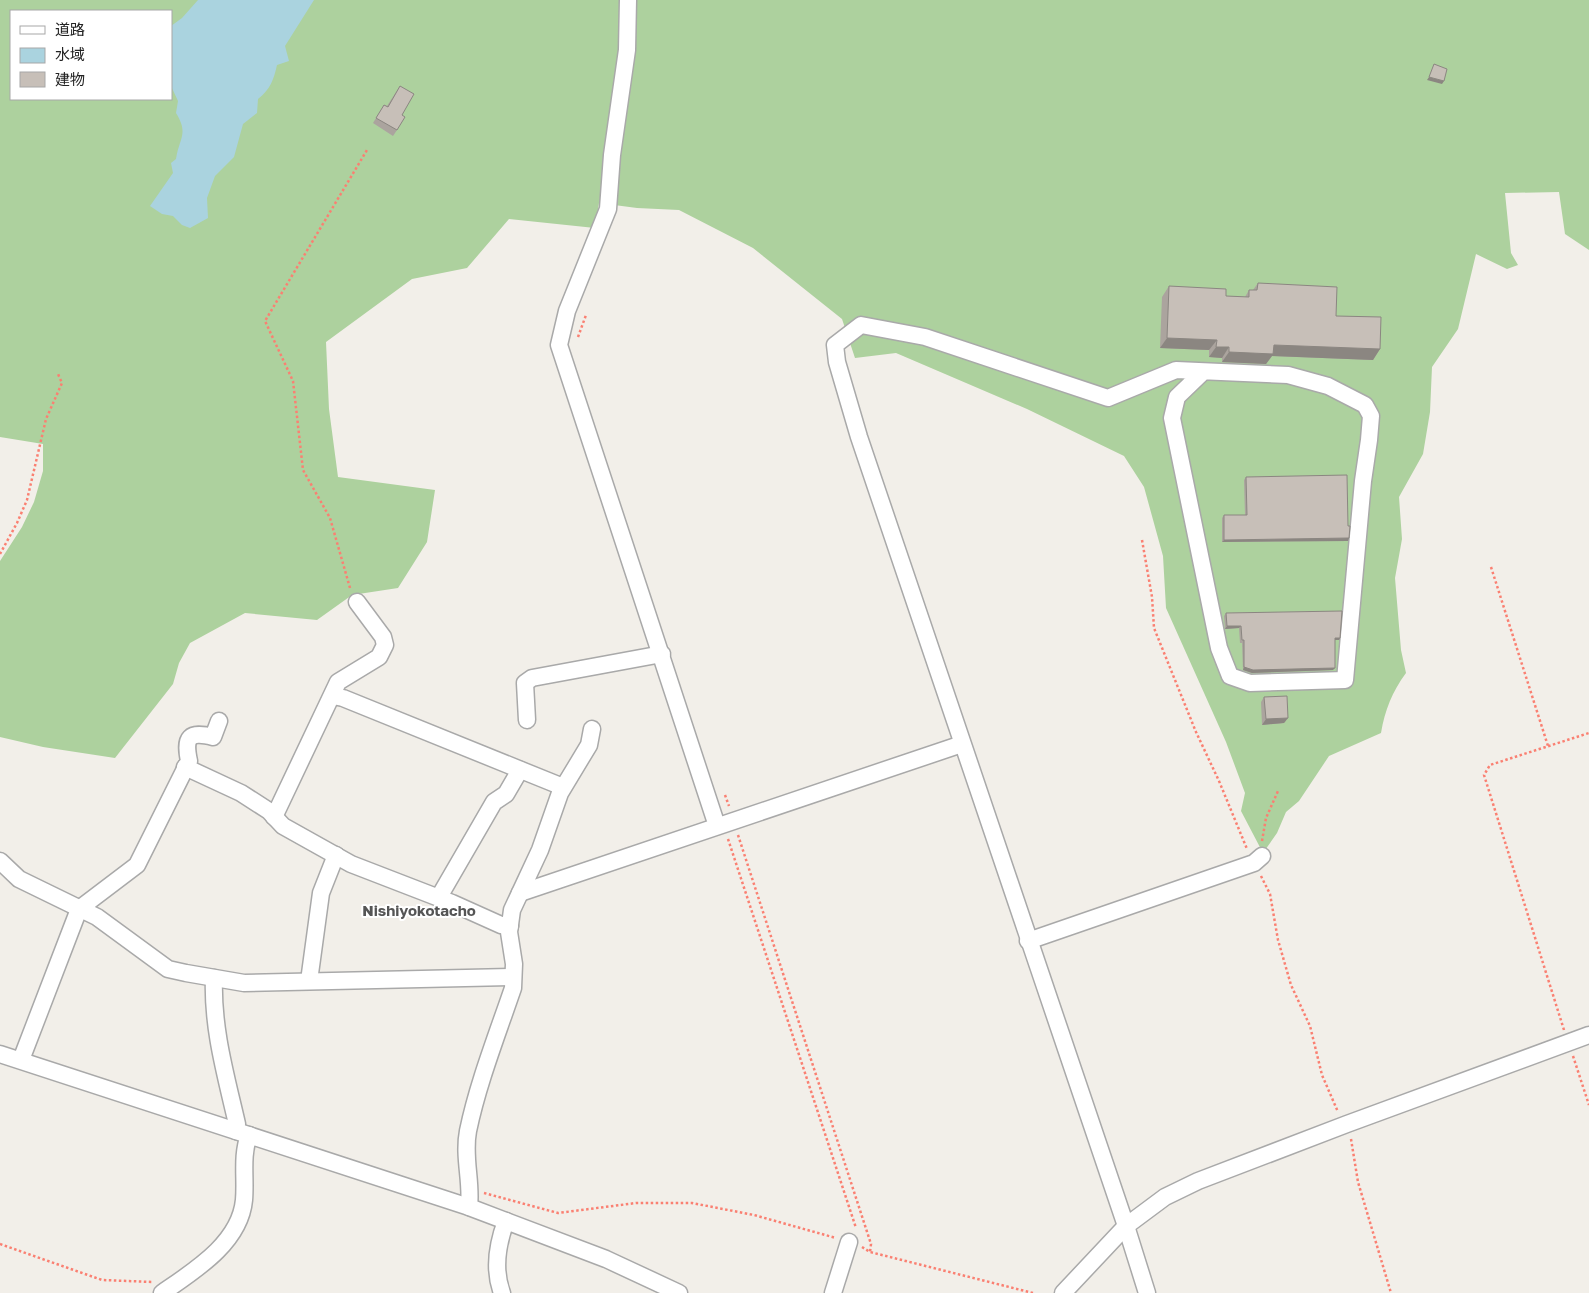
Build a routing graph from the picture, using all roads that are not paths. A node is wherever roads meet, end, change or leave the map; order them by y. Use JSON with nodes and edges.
{"nodes":[{"id":1,"x":628,"y":0,"type":"edge"},
{"id":2,"x":1203,"y":372,"type":"junction"},
{"id":3,"x":357,"y":602,"type":"road end"},
{"id":4,"x":662,"y":654,"type":"junction"},
{"id":5,"x":333,"y":696,"type":"junction"},
{"id":6,"x":527,"y":720,"type":"dead end"},
{"id":7,"x":219,"y":721,"type":"dead end"},
{"id":8,"x":592,"y":730,"type":"dead end"},
{"id":9,"x":962,"y":744,"type":"junction"},
{"id":10,"x":186,"y":768,"type":"junction"},
{"id":11,"x":520,"y":770,"type":"junction"},
{"id":12,"x":564,"y":787,"type":"junction"},
{"id":13,"x":274,"y":817,"type":"junction"},
{"id":14,"x":725,"y":824,"type":"junction"},
{"id":15,"x":336,"y":855,"type":"junction"},
{"id":16,"x":1258,"y":859,"type":"road end"},
{"id":17,"x":0,"y":861,"type":"edge"},
{"id":18,"x":520,"y":893,"type":"junction"},
{"id":19,"x":439,"y":897,"type":"junction"},
{"id":20,"x":79,"y":909,"type":"junction"},
{"id":21,"x":510,"y":926,"type":"junction"},
{"id":22,"x":1028,"y":941,"type":"junction"},
{"id":23,"x":513,"y":977,"type":"junction"},
{"id":24,"x":214,"y":978,"type":"junction"},
{"id":25,"x":309,"y":981,"type":"junction"},
{"id":26,"x":1589,"y":1034,"type":"edge"},
{"id":27,"x":0,"y":1054,"type":"edge"},
{"id":28,"x":21,"y":1060,"type":"junction"},
{"id":29,"x":242,"y":1134,"type":"junction"},
{"id":30,"x":469,"y":1207,"type":"junction"},
{"id":31,"x":506,"y":1221,"type":"junction"},
{"id":32,"x":1126,"y":1226,"type":"junction"},
{"id":33,"x":852,"y":1242,"type":"road end"},
{"id":34,"x":172,"y":1291,"type":"edge"},
{"id":35,"x":502,"y":1293,"type":"edge"},
{"id":36,"x":679,"y":1293,"type":"edge"},
{"id":37,"x":833,"y":1293,"type":"edge"},
{"id":38,"x":1063,"y":1293,"type":"edge"},
{"id":39,"x":1146,"y":1293,"type":"edge"}],
"edges":[{"from":1,"to":4,"type":"street"},
{"from":2,"to":2,"type":"street"},
{"from":2,"to":9,"type":"street"},
{"from":3,"to":5,"type":"street"},
{"from":4,"to":6,"type":"street"},
{"from":4,"to":14,"type":"street"},
{"from":5,"to":11,"type":"street"},
{"from":5,"to":13,"type":"street"},
{"from":7,"to":10,"type":"street"},
{"from":8,"to":12,"type":"street"},
{"from":9,"to":14,"type":"street"},
{"from":9,"to":22,"type":"street"},
{"from":10,"to":13,"type":"street"},
{"from":10,"to":20,"type":"street"},
{"from":11,"to":12,"type":"street"},
{"from":11,"to":19,"type":"street"},
{"from":12,"to":18,"type":"street"},
{"from":13,"to":15,"type":"street"},
{"from":14,"to":18,"type":"street"},
{"from":15,"to":19,"type":"street"},
{"from":15,"to":25,"type":"street"},
{"from":16,"to":22,"type":"street"},
{"from":17,"to":20,"type":"street"},
{"from":18,"to":21,"type":"street"},
{"from":19,"to":21,"type":"street"},
{"from":20,"to":24,"type":"street"},
{"from":20,"to":28,"type":"street"},
{"from":21,"to":23,"type":"street"},
{"from":22,"to":32,"type":"street"},
{"from":23,"to":25,"type":"street"},
{"from":23,"to":30,"type":"street"},
{"from":24,"to":25,"type":"street"},
{"from":24,"to":29,"type":"street"},
{"from":26,"to":32,"type":"street"},
{"from":27,"to":28,"type":"street"},
{"from":28,"to":29,"type":"street"},
{"from":29,"to":30,"type":"street"},
{"from":29,"to":34,"type":"street"},
{"from":30,"to":31,"type":"street"},
{"from":31,"to":35,"type":"street"},
{"from":31,"to":36,"type":"street"},
{"from":32,"to":38,"type":"street"},
{"from":32,"to":39,"type":"street"},
{"from":33,"to":37,"type":"street"}]}
